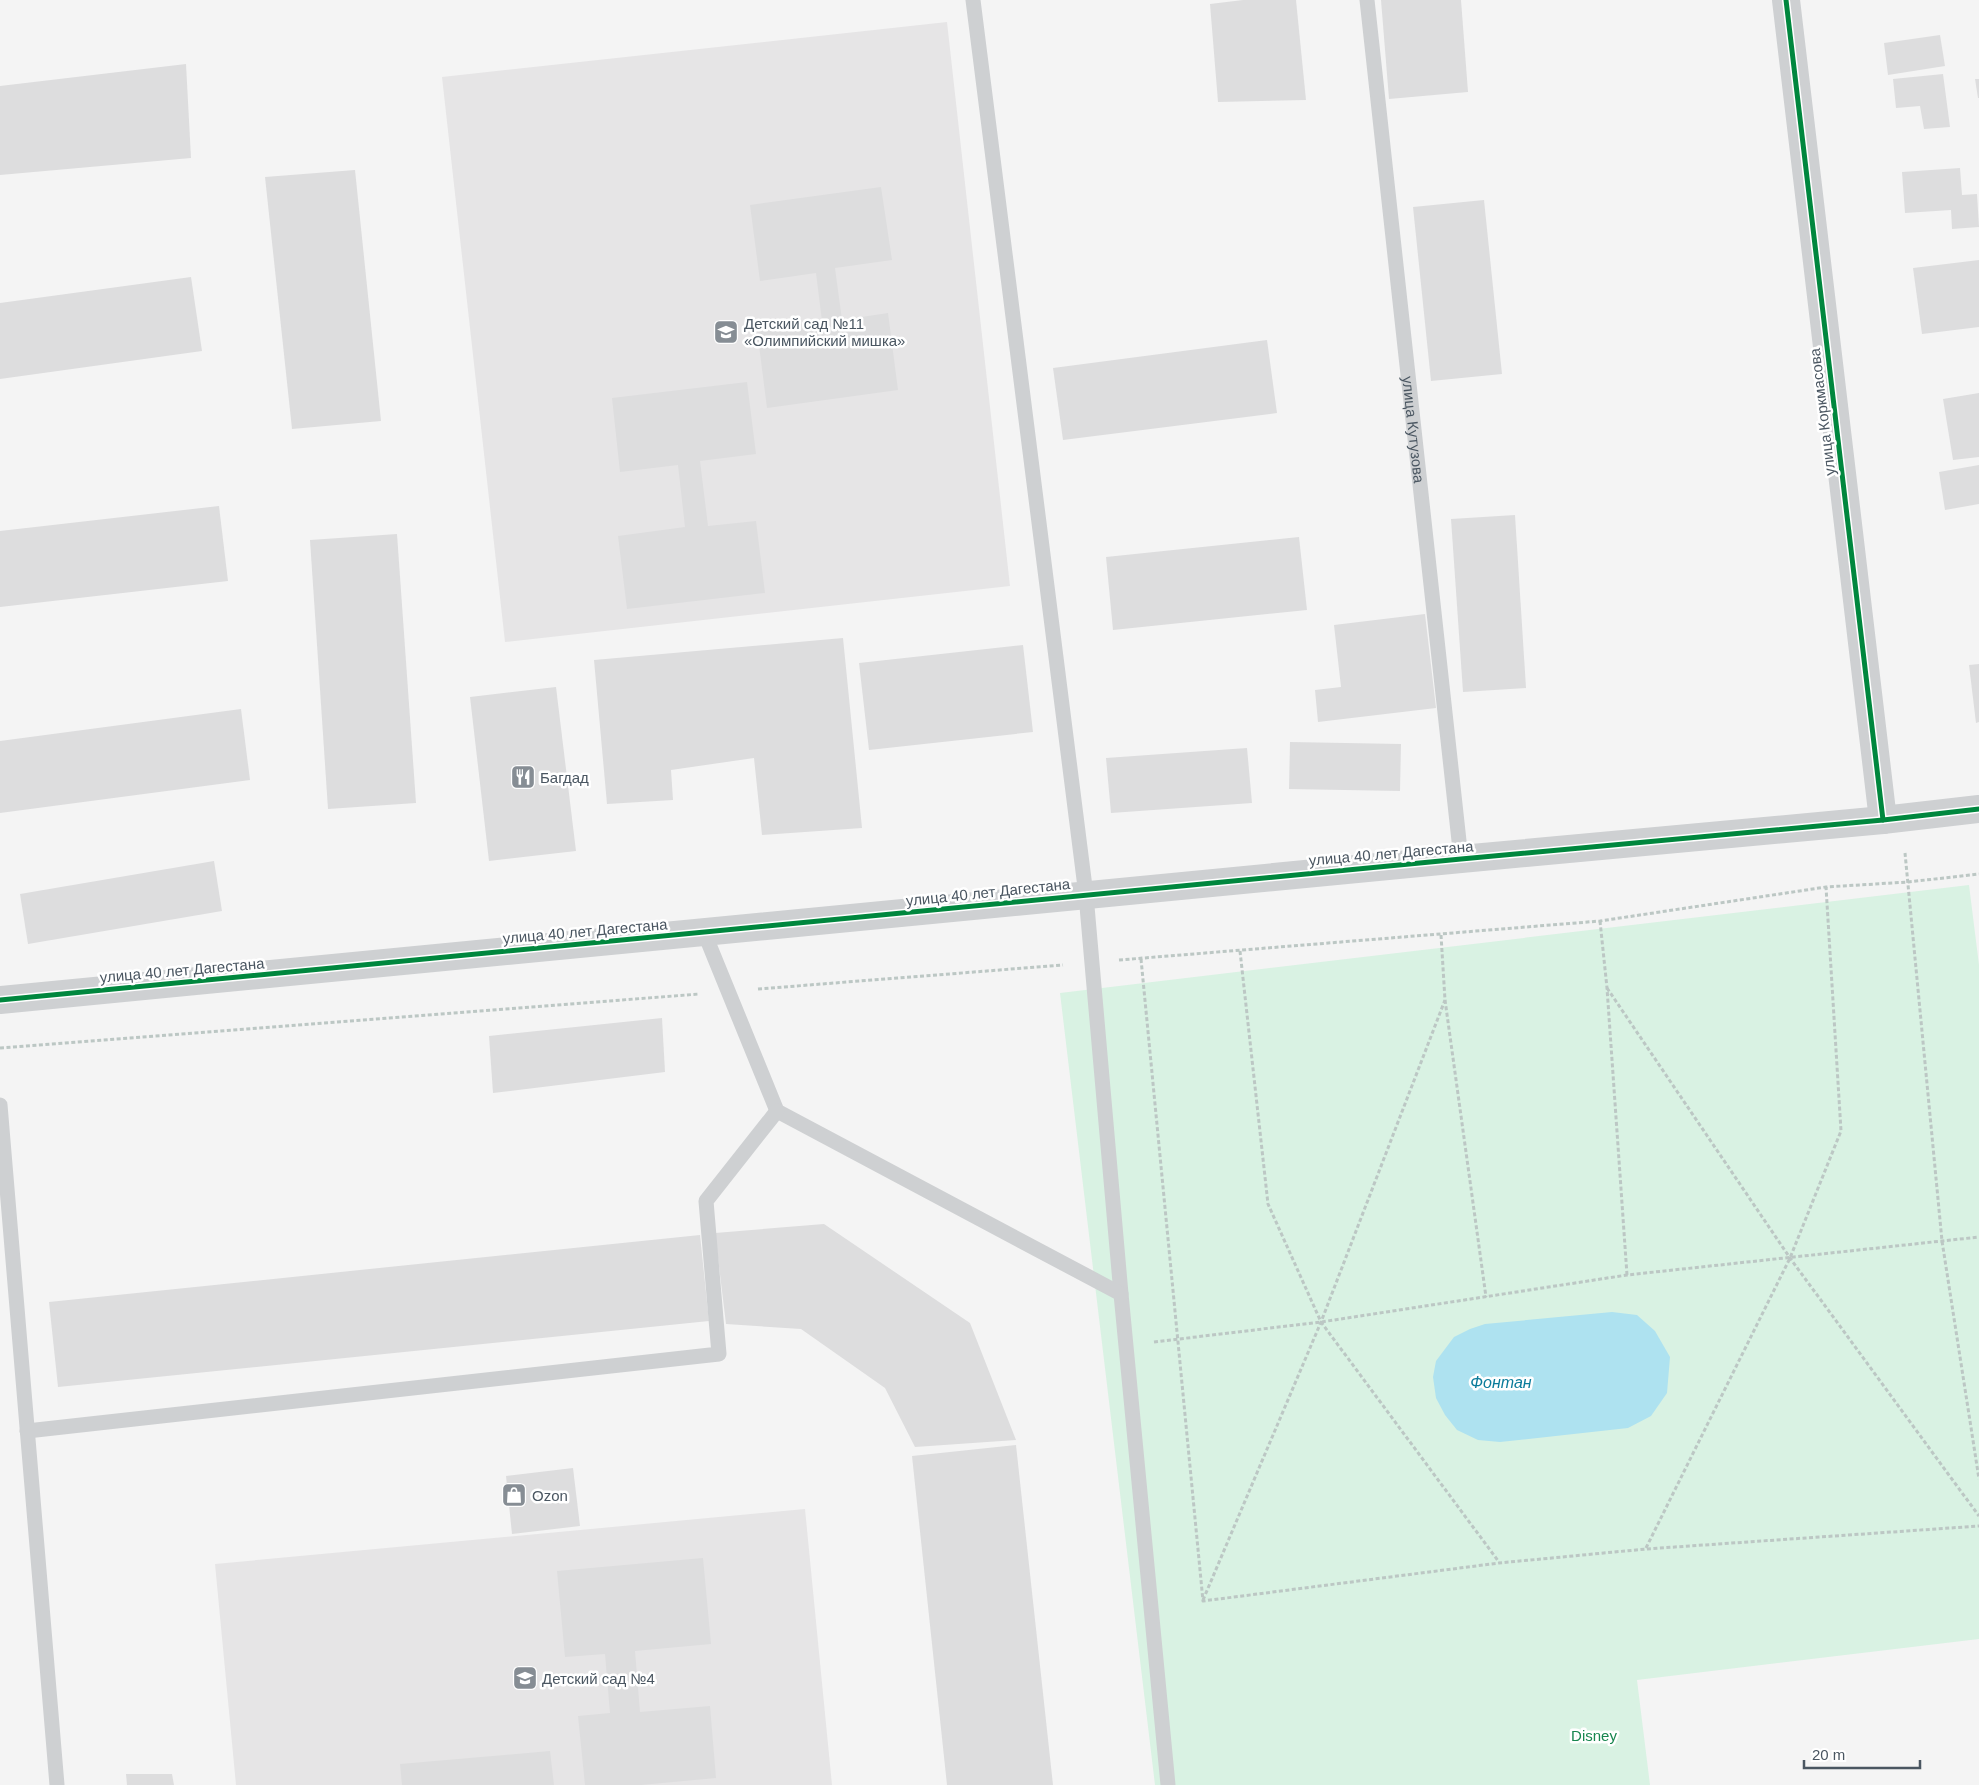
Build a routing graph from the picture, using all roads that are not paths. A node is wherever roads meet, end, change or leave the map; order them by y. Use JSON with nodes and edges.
{"nodes":[{"id":1,"x":974,"y":0,"type":"edge"},
{"id":2,"x":1367,"y":0,"type":"edge"},
{"id":3,"x":1786,"y":0,"type":"edge"},
{"id":4,"x":1979,"y":809,"type":"edge"},
{"id":5,"x":1883,"y":820,"type":"junction"},
{"id":6,"x":1461,"y":859,"type":"junction"},
{"id":7,"x":1086,"y":895,"type":"junction"},
{"id":8,"x":704,"y":932,"type":"junction"},
{"id":9,"x":0,"y":1000,"type":"edge"},
{"id":10,"x":0,"y":1106,"type":"edge"},
{"id":11,"x":777,"y":1111,"type":"junction"},
{"id":12,"x":1121,"y":1294,"type":"junction"},
{"id":13,"x":27,"y":1431,"type":"junction"},
{"id":14,"x":57,"y":1785,"type":"edge"},
{"id":15,"x":1168,"y":1785,"type":"edge"}],
"edges":[{"from":1,"to":7,"type":"lane"},
{"from":2,"to":6,"type":"lane","name":"улица Кутузова"},
{"from":3,"to":5,"type":"street","name":"улица Коркмасова"},
{"from":4,"to":5,"type":"street","name":"улица 40 лет Дагестана"},
{"from":5,"to":6,"type":"street","name":"улица 40 лет Дагестана"},
{"from":6,"to":7,"type":"street","name":"улица 40 лет Дагестана"},
{"from":7,"to":8,"type":"street","name":"улица 40 лет Дагестана"},
{"from":7,"to":12,"type":"lane"},
{"from":8,"to":9,"type":"street","name":"улица 40 лет Дагестана"},
{"from":8,"to":11,"type":"lane"},
{"from":10,"to":13,"type":"lane"},
{"from":11,"to":12,"type":"lane"},
{"from":11,"to":13,"type":"lane"},
{"from":12,"to":15,"type":"lane"},
{"from":13,"to":14,"type":"lane"}]}
